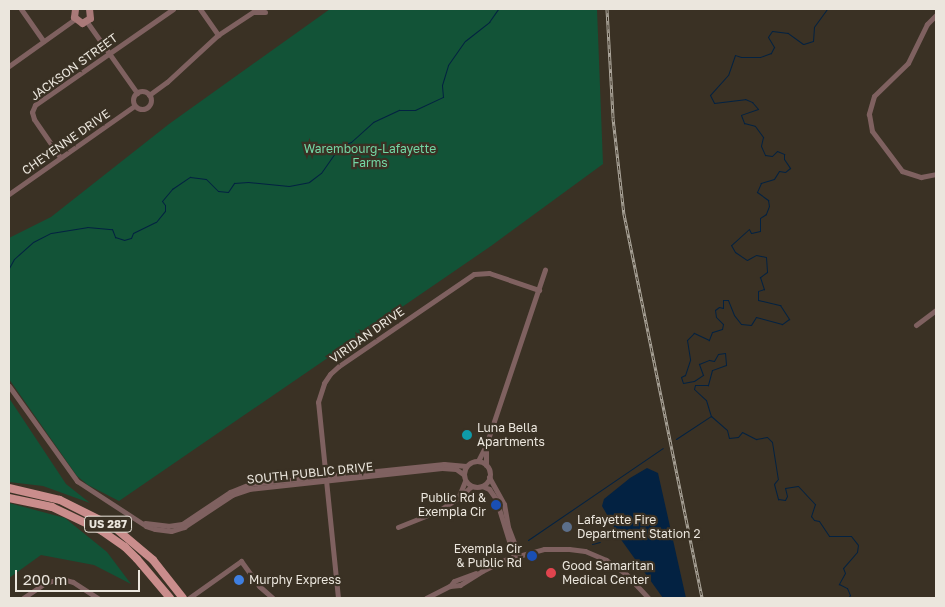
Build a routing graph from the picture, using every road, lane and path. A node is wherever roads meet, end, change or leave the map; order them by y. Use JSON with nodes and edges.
{"nodes":[{"id":1,"x":21,"y":9,"type":"edge"},
{"id":2,"x":75,"y":9,"type":"edge"},
{"id":3,"x":90,"y":9,"type":"edge"},
{"id":4,"x":173,"y":9,"type":"edge"},
{"id":5,"x":200,"y":9,"type":"edge"},
{"id":6,"x":265,"y":12,"type":"dead end"},
{"id":7,"x":936,"y":15,"type":"edge"},
{"id":8,"x":75,"y":19,"type":"junction"},
{"id":9,"x":87,"y":22,"type":"junction"},
{"id":10,"x":218,"y":35,"type":"junction"},
{"id":11,"x":43,"y":41,"type":"junction"},
{"id":12,"x":109,"y":53,"type":"junction"},
{"id":13,"x":9,"y":66,"type":"edge"},
{"id":14,"x":137,"y":92,"type":"junction"},
{"id":15,"x":149,"y":95,"type":"junction"},
{"id":16,"x":134,"y":106,"type":"junction"},
{"id":17,"x":60,"y":157,"type":"junction"},
{"id":18,"x":936,"y":174,"type":"edge"},
{"id":19,"x":9,"y":194,"type":"edge"},
{"id":20,"x":545,"y":270,"type":"dead end"},
{"id":21,"x":539,"y":290,"type":"junction"},
{"id":22,"x":936,"y":310,"type":"edge"},
{"id":23,"x":916,"y":325,"type":"dead end"},
{"id":24,"x":9,"y":386,"type":"edge"},
{"id":25,"x":486,"y":445,"type":"junction"},
{"id":26,"x":478,"y":461,"type":"junction"},
{"id":27,"x":486,"y":465,"type":"junction"},
{"id":28,"x":466,"y":466,"type":"junction"},
{"id":29,"x":489,"y":477,"type":"junction"},
{"id":30,"x":326,"y":478,"type":"junction"},
{"id":31,"x":464,"y":478,"type":"junction"},
{"id":32,"x":472,"y":486,"type":"junction"},
{"id":33,"x":482,"y":486,"type":"junction"},
{"id":34,"x":9,"y":488,"type":"edge"},
{"id":35,"x":9,"y":498,"type":"edge"},
{"id":36,"x":458,"y":498,"type":"junction"},
{"id":37,"x":398,"y":527,"type":"dead end"},
{"id":38,"x":517,"y":556,"type":"junction"},
{"id":39,"x":32,"y":596,"type":"edge"},
{"id":40,"x":23,"y":598,"type":"edge"},
{"id":41,"x":98,"y":598,"type":"edge"},
{"id":42,"x":170,"y":598,"type":"edge"},
{"id":43,"x":183,"y":598,"type":"edge"},
{"id":44,"x":189,"y":598,"type":"edge"},
{"id":45,"x":273,"y":598,"type":"edge"},
{"id":46,"x":338,"y":598,"type":"edge"},
{"id":47,"x":428,"y":598,"type":"edge"},
{"id":48,"x":648,"y":598,"type":"edge"}],
"edges":[{"from":1,"to":11,"type":"street"},
{"from":2,"to":8,"type":"street"},
{"from":3,"to":9,"type":"street"},
{"from":4,"to":12,"type":"street","name":"JACKSON STREET"},
{"from":5,"to":10,"type":"street"},
{"from":6,"to":10,"type":"street"},
{"from":7,"to":18,"type":"street"},
{"from":8,"to":9,"type":"street"},
{"from":8,"to":11,"type":"street"},
{"from":9,"to":12,"type":"street"},
{"from":10,"to":15,"type":"street"},
{"from":11,"to":13,"type":"street"},
{"from":12,"to":14,"type":"street"},
{"from":12,"to":17,"type":"street","name":"JACKSON STREET"},
{"from":14,"to":15,"type":"street"},
{"from":14,"to":16,"type":"street"},
{"from":15,"to":16,"type":"street"},
{"from":16,"to":17,"type":"street","name":"CHEYENNE DRIVE"},
{"from":17,"to":19,"type":"street","name":"CHEYENNE DRIVE"},
{"from":20,"to":21,"type":"street"},
{"from":21,"to":25,"type":"street"},
{"from":21,"to":30,"type":"street","name":"VIRIDAN DRIVE"},
{"from":22,"to":23,"type":"street"},
{"from":24,"to":30,"type":"street","name":"SOUTH PUBLIC DRIVE"},
{"from":25,"to":26,"type":"street"},
{"from":25,"to":27,"type":"street"},
{"from":26,"to":27,"type":"street"},
{"from":26,"to":28,"type":"street"},
{"from":27,"to":29,"type":"street"},
{"from":28,"to":30,"type":"street","name":"SOUTH PUBLIC DRIVE"},
{"from":28,"to":31,"type":"street"},
{"from":29,"to":33,"type":"street"},
{"from":29,"to":38,"type":"street"},
{"from":30,"to":31,"type":"street","name":"SOUTH PUBLIC DRIVE"},
{"from":30,"to":46,"type":"street","name":"VIRIDAN DRIVE"},
{"from":31,"to":32,"type":"street"},
{"from":31,"to":36,"type":"street"},
{"from":32,"to":33,"type":"street"},
{"from":32,"to":36,"type":"street"},
{"from":33,"to":38,"type":"street"},
{"from":34,"to":43,"type":"main road","number":"US 287"},
{"from":35,"to":42,"type":"main road","number":"US 287"},
{"from":36,"to":37,"type":"street"},
{"from":38,"to":47,"type":"street"},
{"from":38,"to":48,"type":"street"},
{"from":39,"to":40,"type":"street"},
{"from":39,"to":41,"type":"street"},
{"from":44,"to":45,"type":"street"}]}
